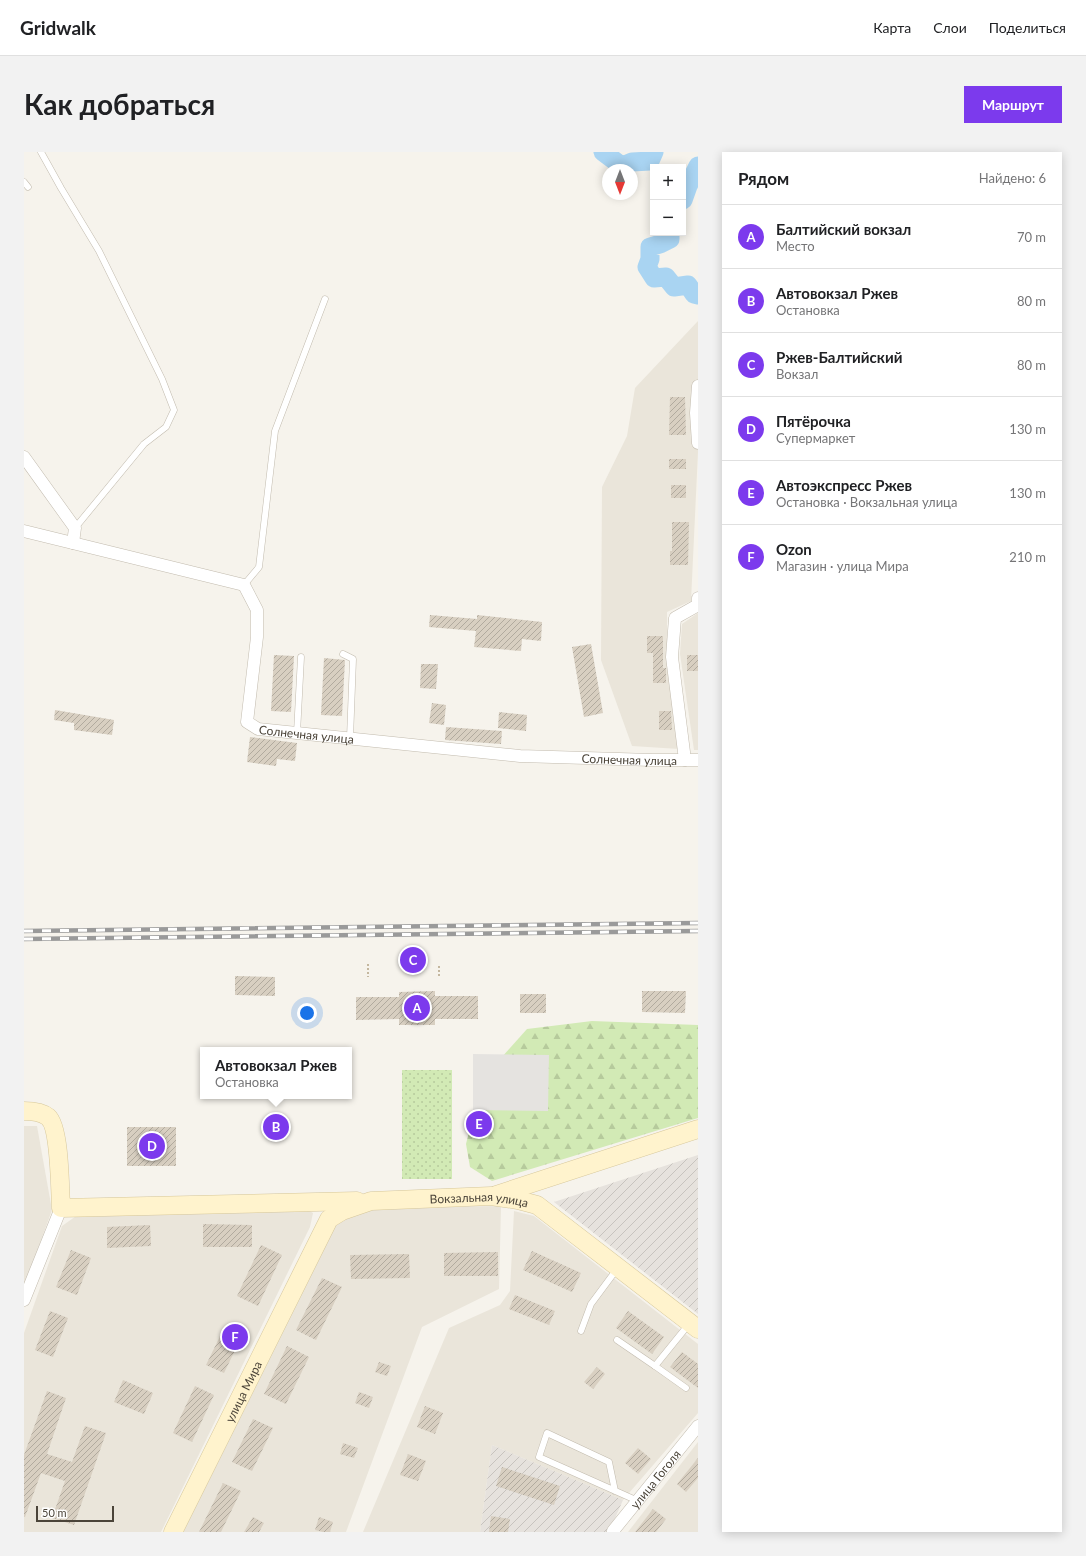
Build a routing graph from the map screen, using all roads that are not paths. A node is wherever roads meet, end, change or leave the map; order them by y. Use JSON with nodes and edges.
{"nodes":[{"id":1,"x":41,"y":152,"type":"edge"},
{"id":2,"x":24,"y":182,"type":"edge"},
{"id":3,"x":28,"y":187,"type":"dead end"},
{"id":4,"x":325,"y":299,"type":"dead end"},
{"id":5,"x":698,"y":386,"type":"edge"},
{"id":6,"x":698,"y":443,"type":"edge"},
{"id":7,"x":24,"y":457,"type":"edge"},
{"id":8,"x":75,"y":528,"type":"junction"},
{"id":9,"x":24,"y":531,"type":"edge"},
{"id":10,"x":73,"y":543,"type":"junction"},
{"id":11,"x":244,"y":585,"type":"junction"},
{"id":12,"x":698,"y":598,"type":"edge"},
{"id":13,"x":343,"y":654,"type":"dead end"},
{"id":14,"x":301,"y":657,"type":"dead end"},
{"id":15,"x":297,"y":733,"type":"junction"},
{"id":16,"x":350,"y":738,"type":"junction"},
{"id":17,"x":685,"y":760,"type":"junction"},
{"id":18,"x":698,"y":760,"type":"edge"},
{"id":19,"x":24,"y":1111,"type":"edge"},
{"id":20,"x":698,"y":1129,"type":"edge"},
{"id":21,"x":491,"y":1196,"type":"junction"},
{"id":22,"x":371,"y":1201,"type":"junction"},
{"id":23,"x":304,"y":1202,"type":"junction"},
{"id":24,"x":61,"y":1208,"type":"junction"},
{"id":25,"x":313,"y":1250,"type":"junction"},
{"id":26,"x":618,"y":1268,"type":"junction"},
{"id":27,"x":24,"y":1300,"type":"edge"},
{"id":28,"x":694,"y":1326,"type":"edge"},
{"id":29,"x":581,"y":1331,"type":"dead end"},
{"id":30,"x":617,"y":1340,"type":"dead end"},
{"id":31,"x":655,"y":1366,"type":"junction"},
{"id":32,"x":686,"y":1388,"type":"dead end"},
{"id":33,"x":698,"y":1426,"type":"edge"},
{"id":34,"x":615,"y":1491,"type":"junction"},
{"id":35,"x":638,"y":1501,"type":"junction"},
{"id":36,"x":173,"y":1532,"type":"edge"},
{"id":37,"x":613,"y":1532,"type":"edge"}],
"edges":[{"from":1,"to":8,"type":"lane"},
{"from":2,"to":3,"type":"lane"},
{"from":4,"to":11,"type":"lane"},
{"from":5,"to":6,"type":"street"},
{"from":7,"to":8,"type":"street"},
{"from":8,"to":10,"type":"street"},
{"from":9,"to":10,"type":"street"},
{"from":10,"to":11,"type":"street"},
{"from":11,"to":15,"type":"street","name":"Солнечная улица"},
{"from":12,"to":17,"type":"street"},
{"from":13,"to":16,"type":"lane"},
{"from":14,"to":15,"type":"lane"},
{"from":15,"to":16,"type":"street","name":"Солнечная улица"},
{"from":16,"to":17,"type":"street","name":"Солнечная улица"},
{"from":17,"to":18,"type":"street","name":"Солнечная улица"},
{"from":19,"to":24,"type":"street"},
{"from":20,"to":21,"type":"street"},
{"from":21,"to":22,"type":"street","name":"Вокзальная улица"},
{"from":21,"to":26,"type":"street","name":"Вокзальная улица"},
{"from":22,"to":23,"type":"street"},
{"from":22,"to":25,"type":"street","name":"Вокзальная улица"},
{"from":23,"to":24,"type":"street"},
{"from":23,"to":25,"type":"street"},
{"from":24,"to":27,"type":"street"},
{"from":25,"to":36,"type":"street","name":"улица Мира"},
{"from":26,"to":28,"type":"street","name":"Вокзальная улица"},
{"from":26,"to":29,"type":"lane"},
{"from":28,"to":31,"type":"lane"},
{"from":30,"to":31,"type":"lane"},
{"from":31,"to":32,"type":"lane"},
{"from":33,"to":35,"type":"street","name":"улица Гоголя"},
{"from":34,"to":34,"type":"lane"},
{"from":34,"to":35,"type":"lane"},
{"from":35,"to":37,"type":"street","name":"улица Гоголя"}]}
